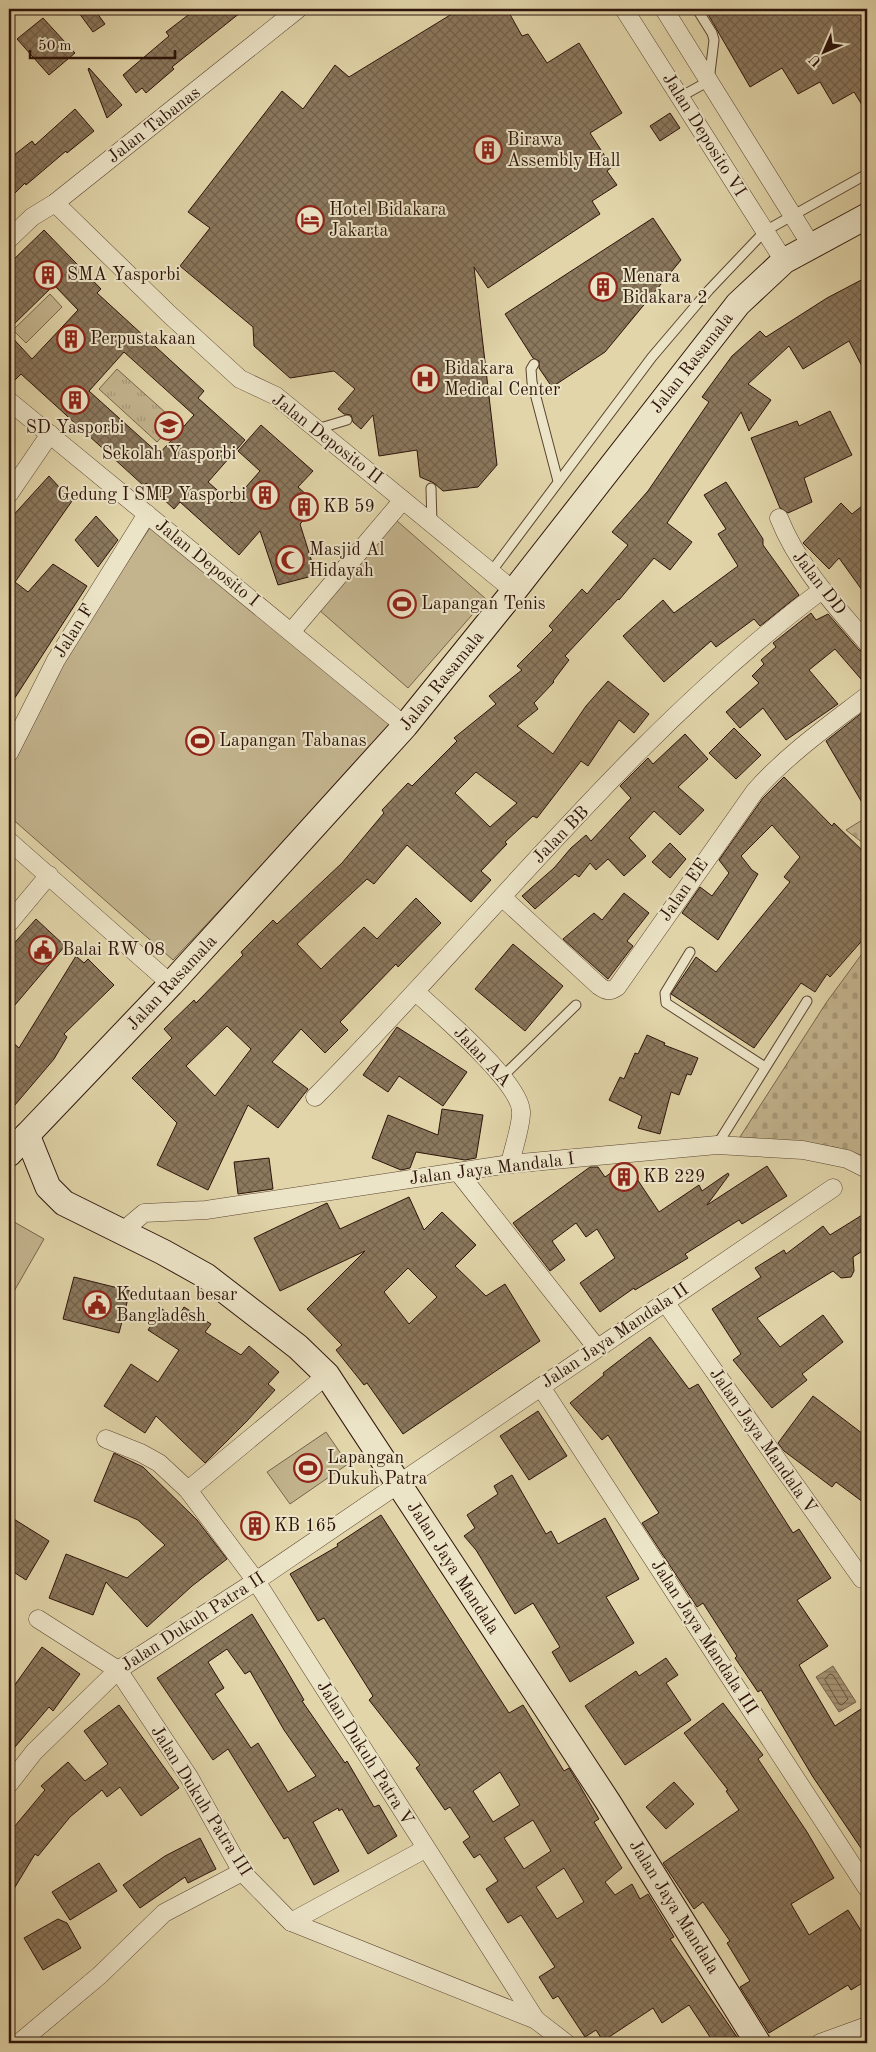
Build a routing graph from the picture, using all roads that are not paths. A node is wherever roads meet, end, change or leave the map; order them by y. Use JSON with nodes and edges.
{"nodes":[{"id":1,"x":298,"y":9,"type":"edge"},
{"id":2,"x":664,"y":9,"type":"edge"},
{"id":3,"x":698,"y":9,"type":"edge"},
{"id":4,"x":629,"y":10,"type":"edge"},
{"id":5,"x":709,"y":81,"type":"junction"},
{"id":6,"x":680,"y":97,"type":"junction"},
{"id":7,"x":867,"y":174,"type":"edge"},
{"id":8,"x":55,"y":203,"type":"junction"},
{"id":9,"x":793,"y":216,"type":"junction"},
{"id":10,"x":867,"y":216,"type":"edge"},
{"id":11,"x":765,"y":231,"type":"junction"},
{"id":12,"x":9,"y":239,"type":"edge"},
{"id":13,"x":811,"y":245,"type":"junction"},
{"id":14,"x":784,"y":261,"type":"junction"},
{"id":15,"x":534,"y":364,"type":"dead end"},
{"id":16,"x":9,"y":401,"type":"edge"},
{"id":17,"x":347,"y":420,"type":"dead end"},
{"id":18,"x":316,"y":429,"type":"junction"},
{"id":19,"x":50,"y":434,"type":"junction"},
{"id":20,"x":558,"y":482,"type":"junction"},
{"id":21,"x":432,"y":488,"type":"dead end"},
{"id":22,"x":9,"y":494,"type":"edge"},
{"id":23,"x":403,"y":500,"type":"junction"},
{"id":24,"x":148,"y":514,"type":"junction"},
{"id":25,"x":779,"y":518,"type":"dead end"},
{"id":26,"x":432,"y":524,"type":"junction"},
{"id":27,"x":491,"y":572,"type":"junction"},
{"id":28,"x":822,"y":590,"type":"junction"},
{"id":29,"x":514,"y":591,"type":"junction"},
{"id":30,"x":291,"y":632,"type":"junction"},
{"id":31,"x":867,"y":643,"type":"edge"},
{"id":32,"x":867,"y":696,"type":"edge"},
{"id":33,"x":406,"y":726,"type":"junction"},
{"id":34,"x":9,"y":752,"type":"edge"},
{"id":35,"x":9,"y":842,"type":"edge"},
{"id":36,"x":49,"y":874,"type":"junction"},
{"id":37,"x":502,"y":898,"type":"junction"},
{"id":38,"x":9,"y":924,"type":"edge"},
{"id":39,"x":690,"y":952,"type":"dead end"},
{"id":40,"x":172,"y":984,"type":"junction"},
{"id":41,"x":417,"y":993,"type":"junction"},
{"id":42,"x":807,"y":1001,"type":"dead end"},
{"id":43,"x":576,"y":1006,"type":"dead end"},
{"id":44,"x":765,"y":1067,"type":"junction"},
{"id":45,"x":502,"y":1077,"type":"junction"},
{"id":46,"x":315,"y":1097,"type":"dead end"},
{"id":47,"x":717,"y":1145,"type":"junction"},
{"id":48,"x":14,"y":1148,"type":"edge"},
{"id":49,"x":510,"y":1164,"type":"junction"},
{"id":50,"x":867,"y":1170,"type":"edge"},
{"id":51,"x":458,"y":1172,"type":"junction"},
{"id":52,"x":833,"y":1188,"type":"dead end"},
{"id":53,"x":128,"y":1235,"type":"junction"},
{"id":54,"x":665,"y":1302,"type":"junction"},
{"id":55,"x":597,"y":1348,"type":"junction"},
{"id":56,"x":327,"y":1376,"type":"junction"},
{"id":57,"x":541,"y":1387,"type":"junction"},
{"id":58,"x":106,"y":1439,"type":"dead end"},
{"id":59,"x":398,"y":1484,"type":"junction"},
{"id":60,"x":188,"y":1490,"type":"junction"},
{"id":61,"x":862,"y":1579,"type":"dead end"},
{"id":62,"x":256,"y":1581,"type":"junction"},
{"id":63,"x":38,"y":1620,"type":"dead end"},
{"id":64,"x":118,"y":1670,"type":"junction"},
{"id":65,"x":9,"y":1784,"type":"edge"},
{"id":66,"x":425,"y":1849,"type":"junction"},
{"id":67,"x":242,"y":1872,"type":"junction"},
{"id":68,"x":867,"y":1888,"type":"edge"},
{"id":69,"x":291,"y":1922,"type":"junction"},
{"id":70,"x":536,"y":2020,"type":"junction"},
{"id":71,"x":867,"y":2026,"type":"edge"},
{"id":72,"x":19,"y":2043,"type":"edge"},
{"id":73,"x":566,"y":2043,"type":"edge"},
{"id":74,"x":758,"y":2043,"type":"edge"},
{"id":75,"x":820,"y":2043,"type":"edge"}],
"edges":[{"from":1,"to":8,"type":"street","name":"Jalan Tabanas"},
{"from":2,"to":5,"type":"street","name":"Jalan Deposito VI"},
{"from":3,"to":5,"type":"lane"},
{"from":4,"to":6,"type":"street","name":"Jalan Deposito VI"},
{"from":5,"to":6,"type":"lane"},
{"from":5,"to":9,"type":"street","name":"Jalan Deposito VI"},
{"from":6,"to":11,"type":"street","name":"Jalan Deposito VI"},
{"from":7,"to":9,"type":"lane","name":"Jalan Rasamala"},
{"from":8,"to":12,"type":"street","name":"Jalan Tabanas"},
{"from":8,"to":18,"type":"street","name":"Jalan Deposito II"},
{"from":9,"to":11,"type":"lane","name":"Jalan Rasamala"},
{"from":9,"to":13,"type":"street","name":"Jalan Deposito VI"},
{"from":10,"to":13,"type":"street","name":"Jalan Rasamala"},
{"from":11,"to":14,"type":"street","name":"Jalan Deposito VI"},
{"from":11,"to":20,"type":"lane","name":"Jalan Rasamala"},
{"from":13,"to":14,"type":"street","name":"Jalan Rasamala"},
{"from":14,"to":29,"type":"street","name":"Jalan Rasamala"},
{"from":15,"to":20,"type":"lane"},
{"from":16,"to":19,"type":"street","name":"Jalan Deposito I"},
{"from":17,"to":18,"type":"lane"},
{"from":18,"to":23,"type":"street","name":"Jalan Deposito II"},
{"from":19,"to":22,"type":"street"},
{"from":19,"to":24,"type":"street","name":"Jalan Deposito I"},
{"from":20,"to":27,"type":"lane","name":"Jalan Rasamala"},
{"from":21,"to":26,"type":"lane"},
{"from":23,"to":26,"type":"street","name":"Jalan Deposito II"},
{"from":23,"to":30,"type":"street"},
{"from":24,"to":30,"type":"street","name":"Jalan Deposito I"},
{"from":24,"to":34,"type":"street","name":"Jalan F"},
{"from":25,"to":28,"type":"street","name":"Jalan DD"},
{"from":26,"to":27,"type":"street","name":"Jalan Deposito II"},
{"from":27,"to":29,"type":"street","name":"Jalan Deposito II"},
{"from":28,"to":31,"type":"street","name":"Jalan DD"},
{"from":28,"to":37,"type":"street","name":"Jalan BB"},
{"from":29,"to":33,"type":"street","name":"Jalan Rasamala"},
{"from":30,"to":33,"type":"street","name":"Jalan Deposito I"},
{"from":32,"to":37,"type":"street","name":"Jalan EE"},
{"from":33,"to":40,"type":"street","name":"Jalan Rasamala"},
{"from":35,"to":36,"type":"street"},
{"from":36,"to":38,"type":"street"},
{"from":36,"to":40,"type":"street"},
{"from":37,"to":41,"type":"street","name":"Jalan BB"},
{"from":39,"to":44,"type":"lane"},
{"from":40,"to":48,"type":"street","name":"Jalan Rasamala"},
{"from":41,"to":45,"type":"street","name":"Jalan AA"},
{"from":41,"to":46,"type":"street","name":"Jalan BB"},
{"from":42,"to":44,"type":"lane"},
{"from":43,"to":45,"type":"lane"},
{"from":44,"to":47,"type":"lane"},
{"from":45,"to":49,"type":"street","name":"Jalan AA"},
{"from":47,"to":49,"type":"street","name":"Jalan Jaya Mandala I"},
{"from":47,"to":50,"type":"street","name":"Jalan Jaya Mandala I"},
{"from":48,"to":53,"type":"street","name":"Jalan Jaya Mandala"},
{"from":49,"to":51,"type":"street","name":"Jalan Jaya Mandala I"},
{"from":51,"to":53,"type":"street","name":"Jalan Jaya Mandala I"},
{"from":51,"to":55,"type":"street"},
{"from":52,"to":54,"type":"street","name":"Jalan Jaya Mandala II"},
{"from":53,"to":56,"type":"street","name":"Jalan Jaya Mandala"},
{"from":54,"to":55,"type":"street","name":"Jalan Jaya Mandala II"},
{"from":54,"to":61,"type":"street","name":"Jalan Jaya Mandala V"},
{"from":55,"to":57,"type":"street","name":"Jalan Jaya Mandala II"},
{"from":56,"to":59,"type":"street","name":"Jalan Jaya Mandala"},
{"from":56,"to":60,"type":"street"},
{"from":57,"to":59,"type":"street","name":"Jalan Jaya Mandala II"},
{"from":57,"to":68,"type":"street","name":"Jalan Jaya Mandala III"},
{"from":58,"to":60,"type":"street","name":"Jalan Dukuh Patra V"},
{"from":59,"to":62,"type":"street","name":"Jalan Dukuh Patra II"},
{"from":59,"to":74,"type":"street","name":"Jalan Jaya Mandala"},
{"from":60,"to":62,"type":"street","name":"Jalan Dukuh Patra V"},
{"from":62,"to":64,"type":"street","name":"Jalan Dukuh Patra II"},
{"from":62,"to":66,"type":"street","name":"Jalan Dukuh Patra V"},
{"from":63,"to":64,"type":"street"},
{"from":64,"to":65,"type":"street","name":"Jalan Dukuh Patra II"},
{"from":64,"to":67,"type":"street","name":"Jalan Dukuh Patra III"},
{"from":66,"to":69,"type":"street"},
{"from":66,"to":70,"type":"street","name":"Jalan Dukuh Patra V"},
{"from":67,"to":69,"type":"street","name":"Jalan Dukuh Patra III"},
{"from":67,"to":72,"type":"street"},
{"from":69,"to":70,"type":"street"},
{"from":70,"to":73,"type":"street"},
{"from":71,"to":75,"type":"street"}]}
